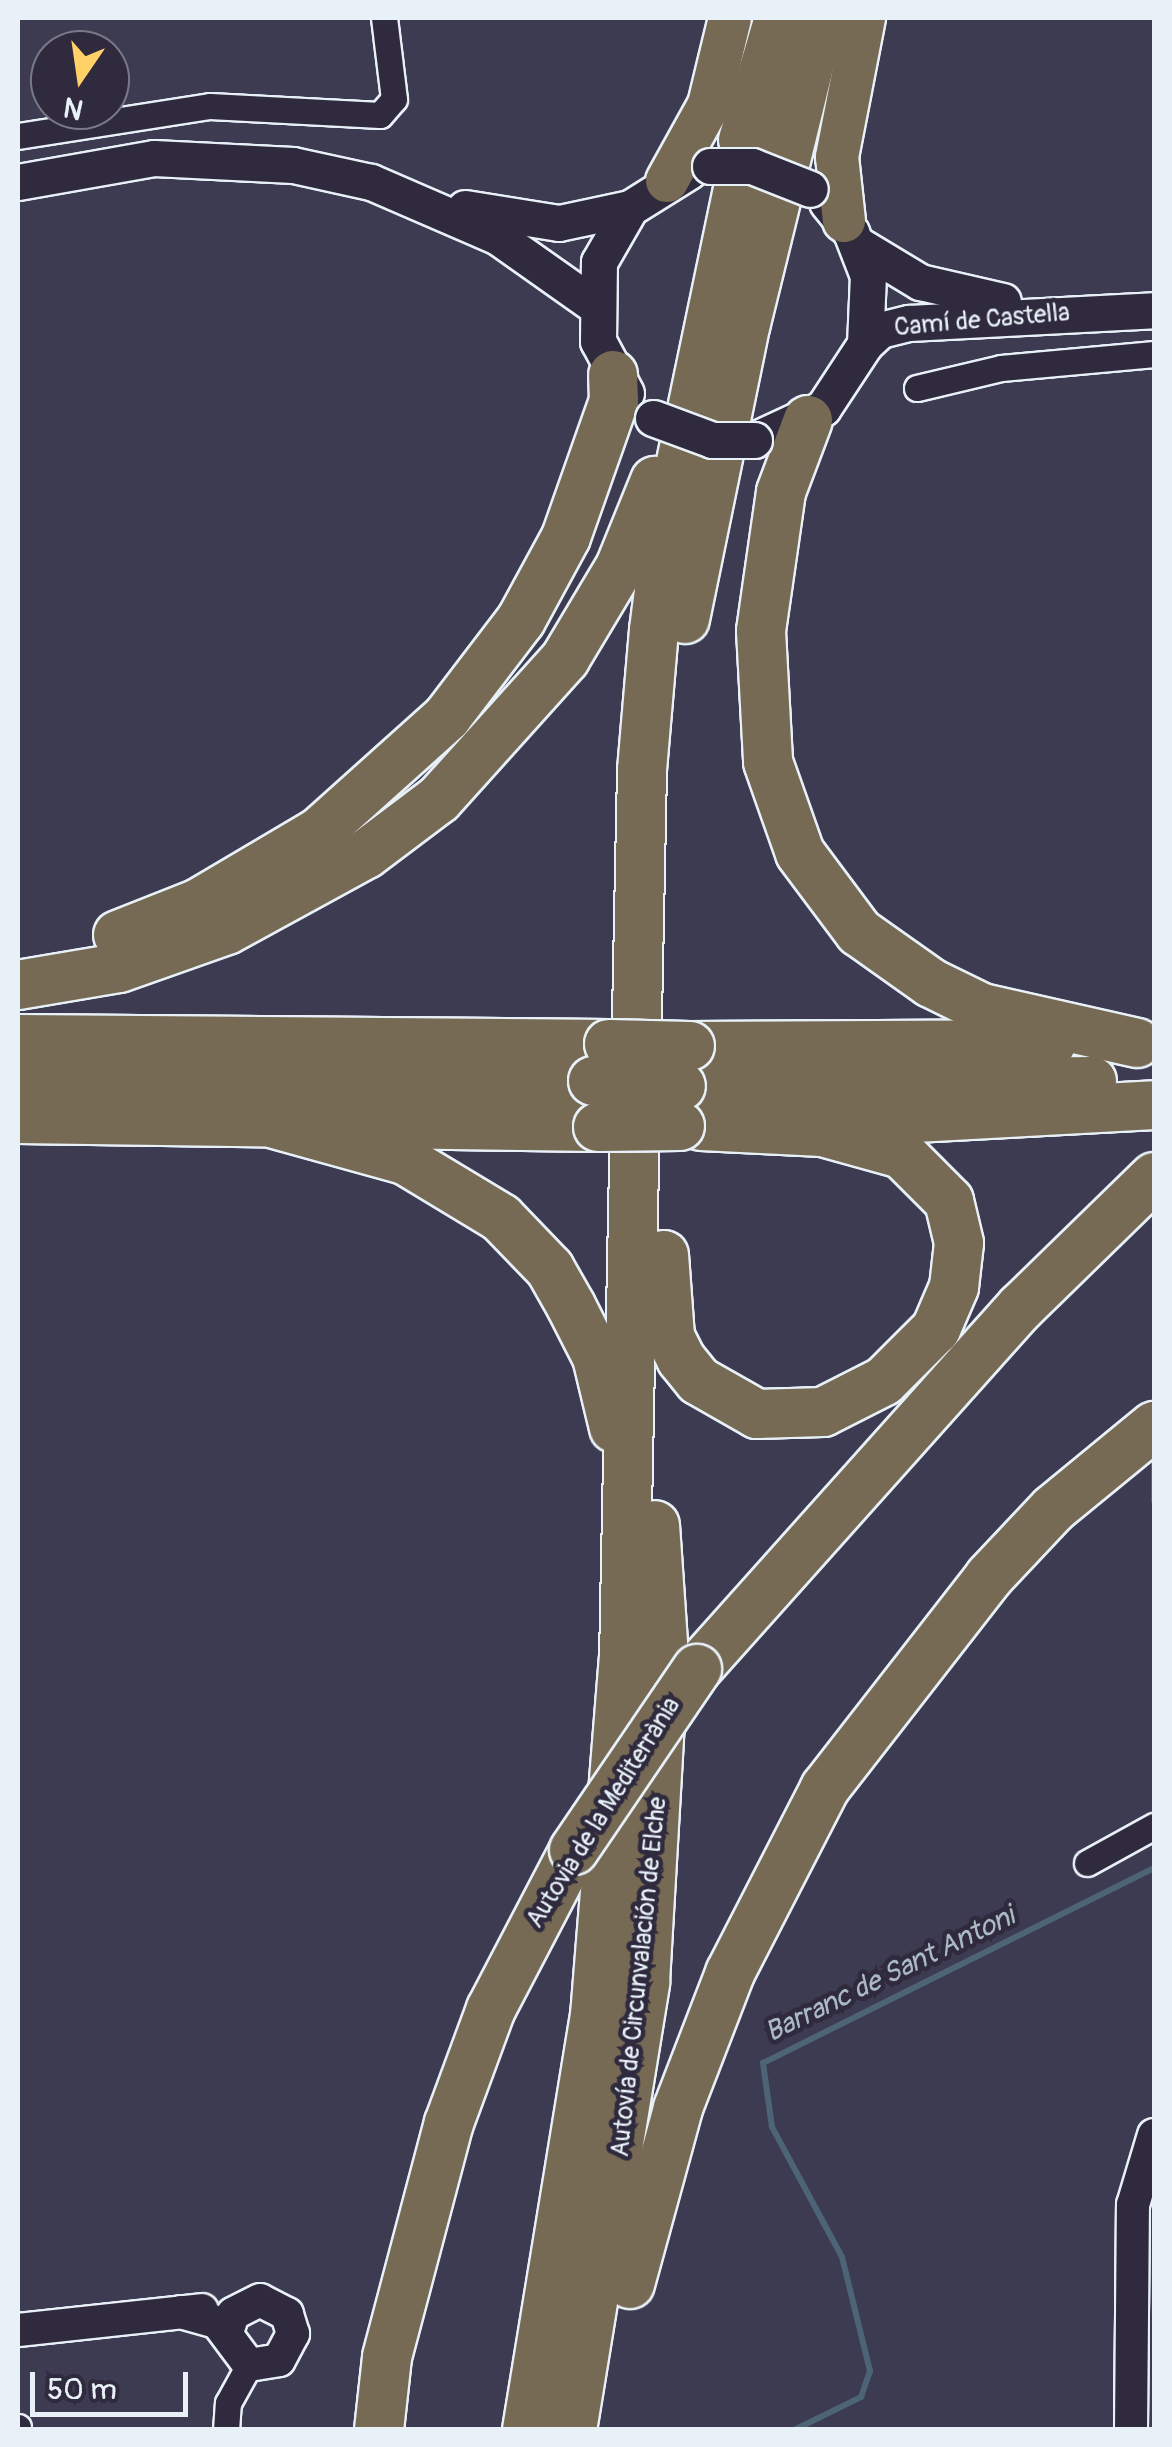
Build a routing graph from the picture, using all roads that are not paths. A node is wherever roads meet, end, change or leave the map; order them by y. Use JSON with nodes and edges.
{"nodes":[{"id":1,"x":384,"y":18,"type":"edge"},
{"id":2,"x":730,"y":18,"type":"edge"},
{"id":3,"x":779,"y":18,"type":"edge"},
{"id":4,"x":821,"y":18,"type":"edge"},
{"id":5,"x":864,"y":18,"type":"edge"},
{"id":6,"x":754,"y":113,"type":"junction"},
{"id":7,"x":18,"y":136,"type":"edge"},
{"id":8,"x":667,"y":180,"type":"junction"},
{"id":9,"x":18,"y":182,"type":"edge"},
{"id":10,"x":388,"y":190,"type":"junction"},
{"id":11,"x":630,"y":208,"type":"junction"},
{"id":12,"x":851,"y":232,"type":"junction"},
{"id":13,"x":592,"y":304,"type":"junction"},
{"id":14,"x":1154,"y":310,"type":"edge"},
{"id":15,"x":1104,"y":311,"type":"junction"},
{"id":16,"x":865,"y":344,"type":"junction"},
{"id":17,"x":1154,"y":354,"type":"edge"},
{"id":18,"x":612,"y":375,"type":"junction"},
{"id":19,"x":917,"y":388,"type":"dead end"},
{"id":20,"x":808,"y":420,"type":"junction"},
{"id":21,"x":18,"y":962,"type":"edge"},
{"id":22,"x":18,"y":985,"type":"edge"},
{"id":23,"x":18,"y":1040,"type":"edge"},
{"id":24,"x":1144,"y":1077,"type":"edge"},
{"id":25,"x":18,"y":1078,"type":"edge"},
{"id":26,"x":600,"y":1084,"type":"junction"},
{"id":27,"x":682,"y":1097,"type":"junction"},
{"id":28,"x":18,"y":1119,"type":"edge"},
{"id":29,"x":275,"y":1124,"type":"junction"},
{"id":30,"x":1154,"y":1178,"type":"edge"},
{"id":31,"x":1154,"y":1426,"type":"edge"},
{"id":32,"x":628,"y":1558,"type":"junction"},
{"id":33,"x":1154,"y":1826,"type":"edge"},
{"id":34,"x":1087,"y":1863,"type":"dead end"},
{"id":35,"x":1154,"y":2134,"type":"edge"},
{"id":36,"x":230,"y":2323,"type":"junction"},
{"id":37,"x":18,"y":2330,"type":"edge"},
{"id":38,"x":249,"y":2364,"type":"junction"},
{"id":39,"x":226,"y":2430,"type":"edge"},
{"id":40,"x":379,"y":2430,"type":"edge"},
{"id":41,"x":527,"y":2430,"type":"edge"},
{"id":42,"x":572,"y":2430,"type":"edge"},
{"id":43,"x":597,"y":2430,"type":"edge"},
{"id":44,"x":1132,"y":2430,"type":"edge"}],
"edges":[{"from":1,"to":7,"type":"street"},
{"from":2,"to":8,"type":"highway"},
{"from":3,"to":6,"type":"highway"},
{"from":4,"to":27,"type":"highway"},
{"from":5,"to":12,"type":"highway"},
{"from":6,"to":22,"type":"highway"},
{"from":6,"to":32,"type":"highway"},
{"from":8,"to":11,"type":"main road"},
{"from":8,"to":12,"type":"main road","bridge":true},
{"from":9,"to":10,"type":"main road"},
{"from":10,"to":11,"type":"main road"},
{"from":10,"to":13,"type":"main road"},
{"from":11,"to":13,"type":"main road"},
{"from":12,"to":15,"type":"main road","name":"Camí de Castella"},
{"from":12,"to":16,"type":"main road"},
{"from":13,"to":18,"type":"main road"},
{"from":14,"to":15,"type":"main road","name":"Camí de Castella"},
{"from":15,"to":16,"type":"main road","name":"Camí de Castella"},
{"from":16,"to":20,"type":"main road"},
{"from":17,"to":19,"type":"street"},
{"from":18,"to":20,"type":"main road","bridge":true},
{"from":18,"to":21,"type":"highway"},
{"from":20,"to":24,"type":"highway"},
{"from":23,"to":26,"type":"highway"},
{"from":24,"to":27,"type":"highway"},
{"from":24,"to":27,"type":"highway"},
{"from":25,"to":26,"type":"highway"},
{"from":26,"to":27,"type":"highway","bridge":true},
{"from":26,"to":27,"type":"highway","bridge":true},
{"from":26,"to":29,"type":"highway"},
{"from":27,"to":27,"type":"highway"},
{"from":27,"to":42,"type":"highway","name":"Autovía de Circunvalación de Elche"},
{"from":28,"to":29,"type":"highway"},
{"from":29,"to":32,"type":"highway"},
{"from":30,"to":40,"type":"highway","name":"Autovia de la Mediterrània","bridge":true},
{"from":31,"to":43,"type":"highway"},
{"from":32,"to":41,"type":"highway","name":"Autovía de Circunvalación de Elche"},
{"from":33,"to":34,"type":"street"},
{"from":35,"to":44,"type":"street"},
{"from":36,"to":37,"type":"street"},
{"from":36,"to":38,"type":"street"},
{"from":36,"to":38,"type":"street"},
{"from":38,"to":39,"type":"street"}]}
